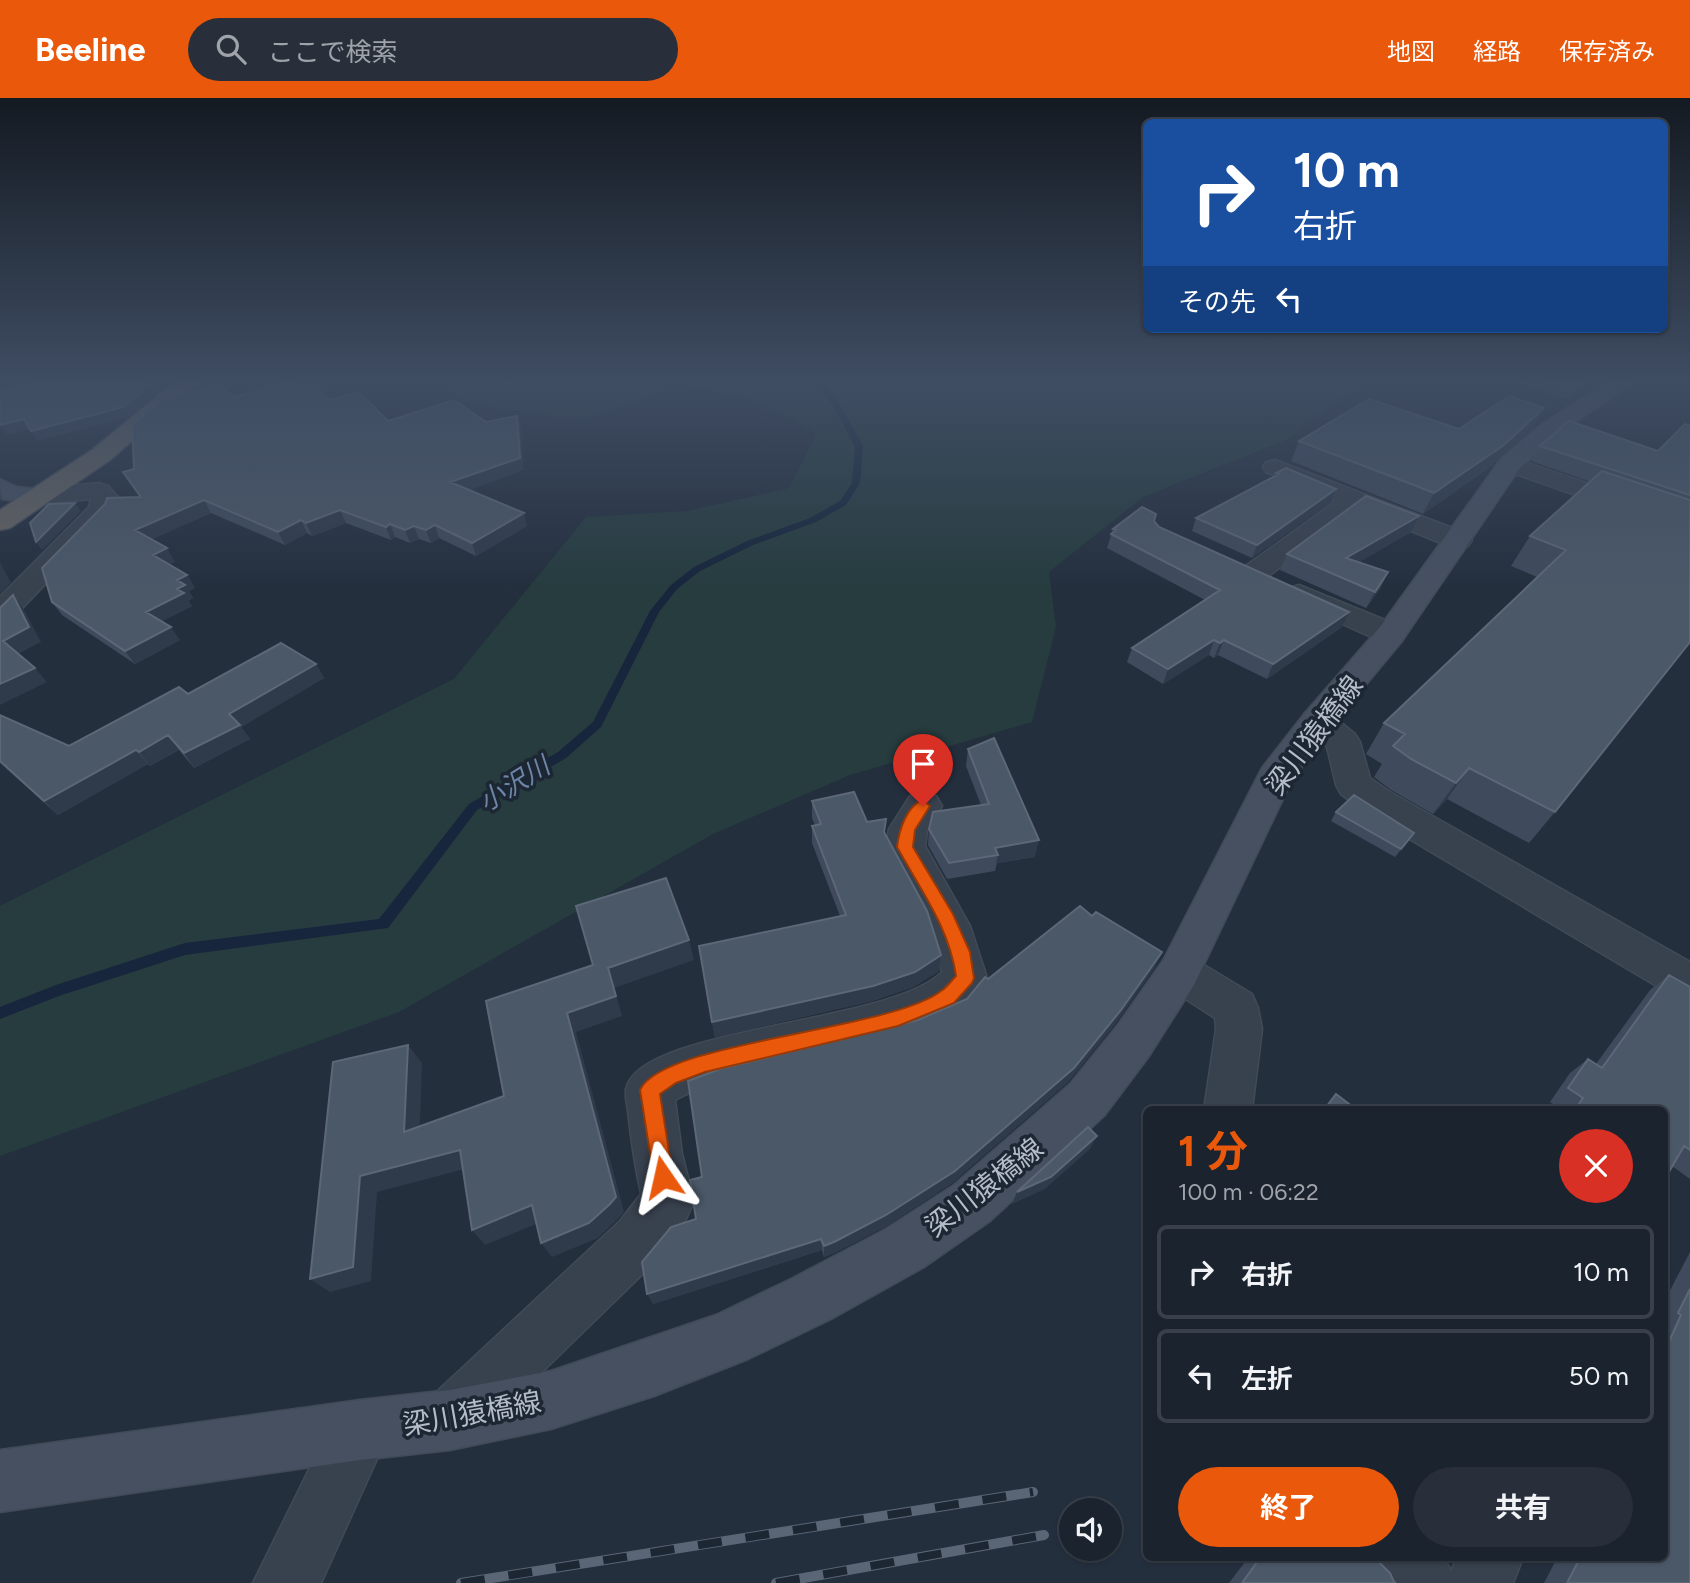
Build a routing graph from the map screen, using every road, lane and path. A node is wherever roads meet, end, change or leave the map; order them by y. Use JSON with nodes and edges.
{"nodes":[{"id":1,"x":108,"y":449,"type":"edge"},
{"id":2,"x":1527,"y":449,"type":"edge"},
{"id":3,"x":1510,"y":464,"type":"junction"},
{"id":4,"x":1275,"y":467,"type":"dead end"},
{"id":5,"x":0,"y":487,"type":"edge"},
{"id":6,"x":38,"y":496,"type":"junction"},
{"id":7,"x":1354,"y":500,"type":"junction"},
{"id":8,"x":0,"y":522,"type":"edge"},
{"id":9,"x":1690,"y":527,"type":"edge"},
{"id":10,"x":1458,"y":540,"type":"junction"},
{"id":11,"x":0,"y":614,"type":"edge"},
{"id":12,"x":1391,"y":634,"type":"junction"},
{"id":13,"x":1317,"y":721,"type":"junction"},
{"id":14,"x":923,"y":806,"type":"dead end"},
{"id":15,"x":1179,"y":972,"type":"junction"},
{"id":16,"x":1690,"y":984,"type":"edge"},
{"id":17,"x":1229,"y":1106,"type":"edge"},
{"id":18,"x":450,"y":1420,"type":"junction"},
{"id":19,"x":360,"y":1430,"type":"junction"},
{"id":20,"x":0,"y":1481,"type":"edge"},
{"id":21,"x":1401,"y":1561,"type":"edge"},
{"id":22,"x":1489,"y":1561,"type":"edge"},
{"id":23,"x":286,"y":1583,"type":"edge"},
{"id":24,"x":1423,"y":1583,"type":"edge"},
{"id":25,"x":1479,"y":1583,"type":"edge"}],
"edges":[{"from":1,"to":6,"type":"highway"},
{"from":2,"to":3,"type":"main road","name":"梁川猿橋線"},
{"from":3,"to":9,"type":"street"},
{"from":3,"to":10,"type":"main road","name":"梁川猿橋線"},
{"from":4,"to":7,"type":"street"},
{"from":5,"to":6,"type":"main road"},
{"from":6,"to":8,"type":"highway"},
{"from":6,"to":11,"type":"street"},
{"from":7,"to":10,"type":"street"},
{"from":7,"to":12,"type":"street"},
{"from":10,"to":12,"type":"main road","name":"梁川猿橋線"},
{"from":12,"to":13,"type":"main road","name":"梁川猿橋線"},
{"from":13,"to":15,"type":"main road","name":"梁川猿橋線"},
{"from":13,"to":16,"type":"street"},
{"from":14,"to":18,"type":"street"},
{"from":15,"to":17,"type":"street"},
{"from":15,"to":18,"type":"main road","name":"梁川猿橋線"},
{"from":18,"to":19,"type":"main road","name":"梁川猿橋線"},
{"from":19,"to":20,"type":"main road","name":"梁川猿橋線"},
{"from":19,"to":23,"type":"street"},
{"from":21,"to":24,"type":"street"},
{"from":22,"to":25,"type":"street"}]}
